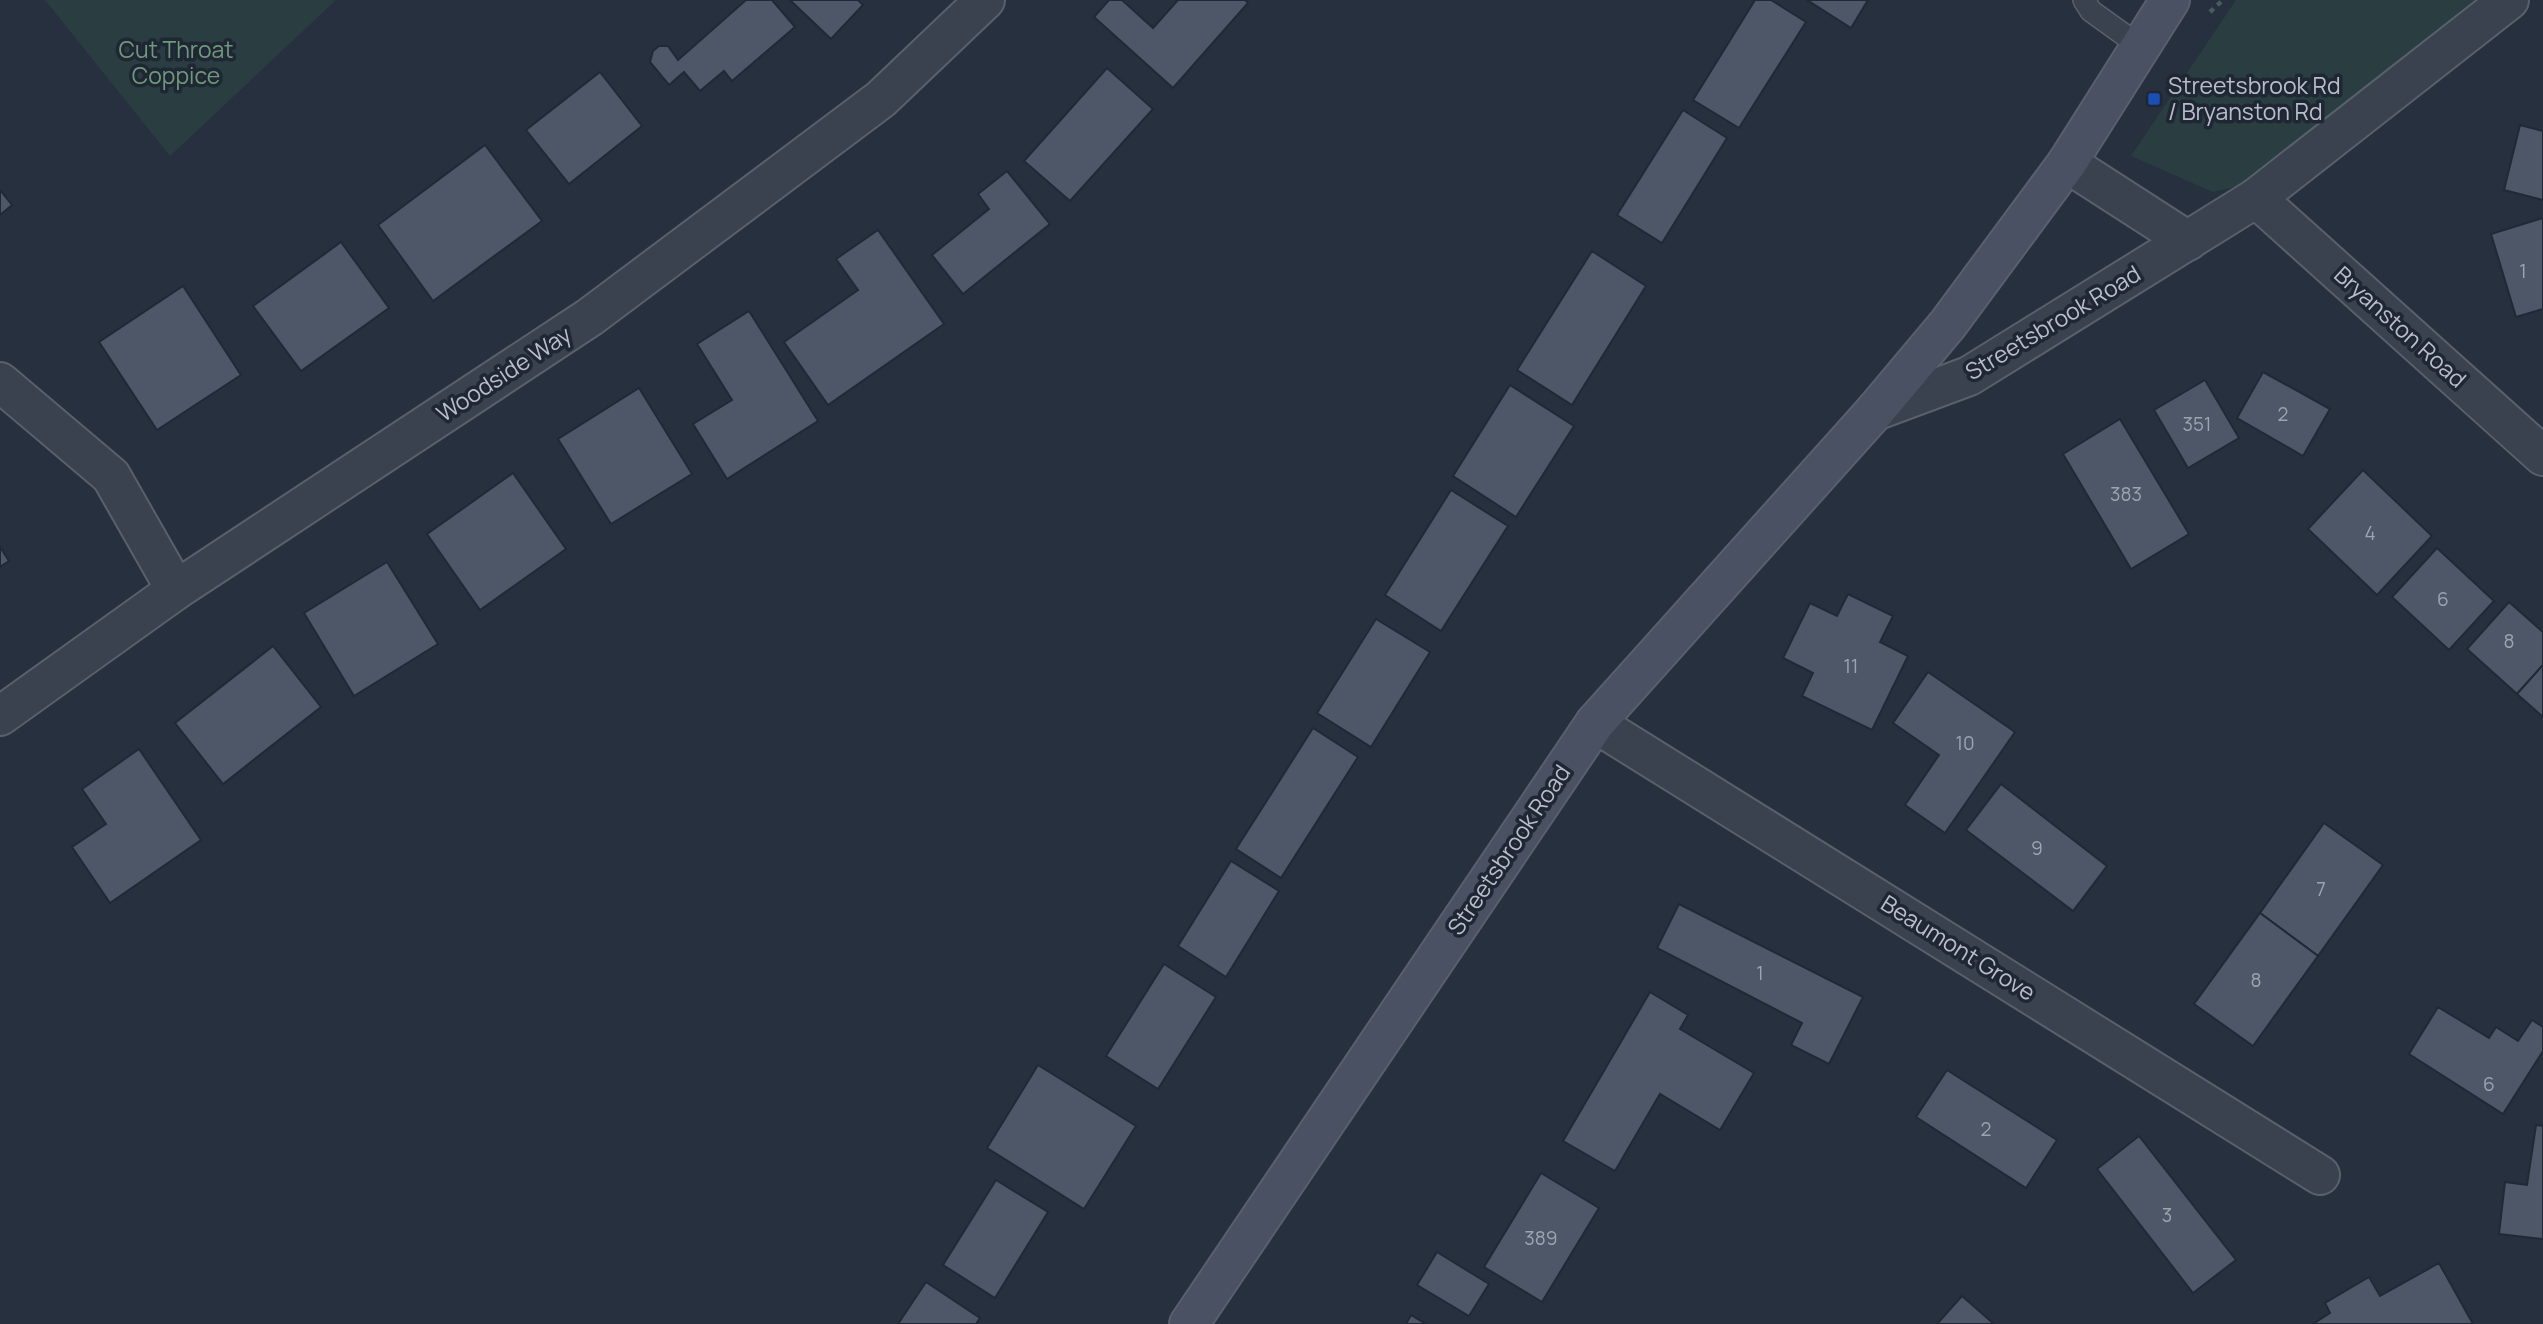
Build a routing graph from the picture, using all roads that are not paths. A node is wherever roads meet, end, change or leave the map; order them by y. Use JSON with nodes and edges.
{"nodes":[{"id":1,"x":985,"y":0,"type":"edge"},
{"id":2,"x":2084,"y":0,"type":"edge"},
{"id":3,"x":2170,"y":0,"type":"edge"},
{"id":4,"x":2509,"y":0,"type":"edge"},
{"id":5,"x":2141,"y":47,"type":"junction"},
{"id":6,"x":2067,"y":163,"type":"junction"},
{"id":7,"x":2256,"y":198,"type":"junction"},
{"id":8,"x":2188,"y":241,"type":"junction"},
{"id":9,"x":0,"y":382,"type":"edge"},
{"id":10,"x":1875,"y":411,"type":"junction"},
{"id":11,"x":2543,"y":456,"type":"edge"},
{"id":12,"x":176,"y":590,"type":"junction"},
{"id":13,"x":0,"y":716,"type":"edge"},
{"id":14,"x":1595,"y":723,"type":"junction"},
{"id":15,"x":2320,"y":1175,"type":"dead end"},
{"id":16,"x":1189,"y":1324,"type":"edge"}],
"edges":[{"from":1,"to":12,"type":"street","name":"Woodside Way"},
{"from":2,"to":5,"type":"lane"},
{"from":3,"to":5,"type":"main road","name":"Streetsbrook Road"},
{"from":4,"to":7,"type":"street","name":"Streetsbrook Road"},
{"from":5,"to":6,"type":"main road","name":"Streetsbrook Road"},
{"from":6,"to":8,"type":"street"},
{"from":6,"to":10,"type":"main road","name":"Streetsbrook Road"},
{"from":7,"to":8,"type":"street","name":"Streetsbrook Road"},
{"from":7,"to":11,"type":"street","name":"Bryanston Road"},
{"from":8,"to":10,"type":"street","name":"Streetsbrook Road"},
{"from":9,"to":12,"type":"street"},
{"from":10,"to":14,"type":"main road","name":"Streetsbrook Road"},
{"from":12,"to":13,"type":"street","name":"Woodside Way"},
{"from":14,"to":15,"type":"street","name":"Beaumont Grove"},
{"from":14,"to":16,"type":"main road","name":"Streetsbrook Road"}]}
